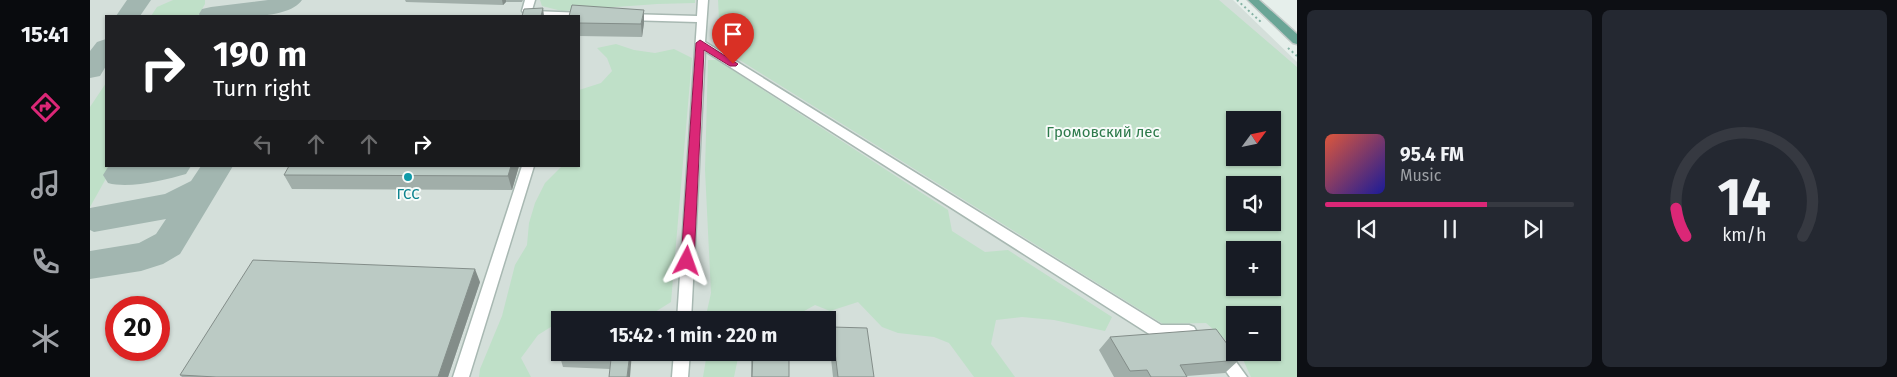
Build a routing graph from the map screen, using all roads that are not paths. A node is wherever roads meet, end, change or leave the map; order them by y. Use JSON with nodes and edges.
{"nodes":[{"id":1,"x":530,"y":0,"type":"edge"},
{"id":2,"x":703,"y":0,"type":"edge"},
{"id":3,"x":1253,"y":0,"type":"edge"},
{"id":4,"x":1268,"y":0,"type":"edge"},
{"id":5,"x":549,"y":15,"type":"edge"},
{"id":6,"x":580,"y":16,"type":"edge"},
{"id":7,"x":598,"y":16,"type":"edge"},
{"id":8,"x":617,"y":16,"type":"edge"},
{"id":9,"x":702,"y":19,"type":"junction"},
{"id":10,"x":1297,"y":26,"type":"edge"},
{"id":11,"x":1297,"y":40,"type":"edge"},
{"id":12,"x":700,"y":43,"type":"junction"},
{"id":13,"x":528,"y":167,"type":"edge"},
{"id":14,"x":685,"y":311,"type":"edge"},
{"id":15,"x":681,"y":361,"type":"edge"},
{"id":16,"x":461,"y":377,"type":"edge"},
{"id":17,"x":680,"y":377,"type":"edge"},
{"id":18,"x":1239,"y":377,"type":"edge"}],
"edges":[{"from":1,"to":5,"type":"lane"},
{"from":2,"to":9,"type":"lane"},
{"from":3,"to":11,"type":"main road"},
{"from":4,"to":10,"type":"main road"},
{"from":6,"to":7,"type":"lane"},
{"from":8,"to":9,"type":"lane"},
{"from":9,"to":12,"type":"lane"},
{"from":12,"to":14,"type":"lane"},
{"from":12,"to":18,"type":"lane"},
{"from":13,"to":16,"type":"lane"},
{"from":15,"to":17,"type":"lane"}]}
